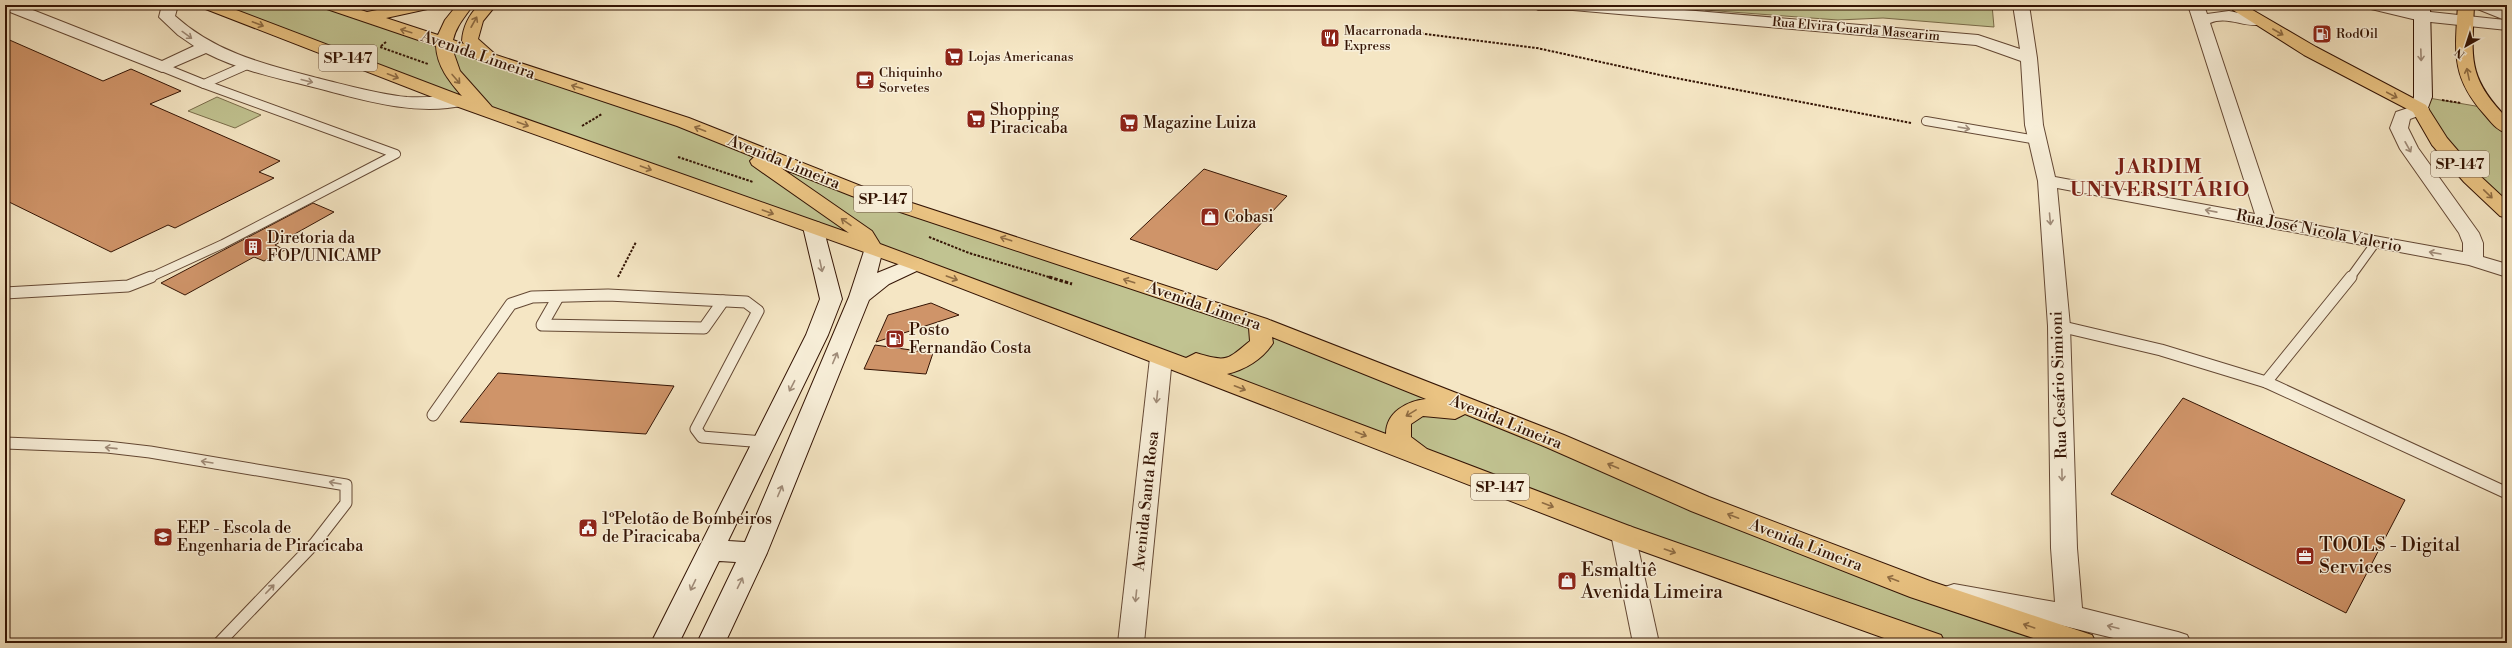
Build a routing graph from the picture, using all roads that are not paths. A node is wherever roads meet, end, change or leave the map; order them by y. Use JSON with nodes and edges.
{"nodes":[{"id":1,"x":7,"y":5,"type":"edge"},
{"id":2,"x":170,"y":5,"type":"edge"},
{"id":3,"x":209,"y":5,"type":"edge"},
{"id":4,"x":330,"y":5,"type":"edge"},
{"id":5,"x":426,"y":5,"type":"edge"},
{"id":6,"x":465,"y":5,"type":"edge"},
{"id":7,"x":488,"y":5,"type":"edge"},
{"id":8,"x":1538,"y":5,"type":"edge"},
{"id":9,"x":2021,"y":5,"type":"edge"},
{"id":10,"x":2233,"y":5,"type":"edge"},
{"id":11,"x":2372,"y":5,"type":"edge"},
{"id":12,"x":2480,"y":5,"type":"edge"},
{"id":13,"x":2422,"y":10,"type":"edge"},
{"id":14,"x":2199,"y":13,"type":"edge"},
{"id":15,"x":2466,"y":13,"type":"edge"},
{"id":16,"x":2507,"y":16,"type":"edge"},
{"id":17,"x":365,"y":18,"type":"junction"},
{"id":18,"x":2258,"y":21,"type":"junction"},
{"id":19,"x":2507,"y":25,"type":"edge"},
{"id":20,"x":443,"y":42,"type":"junction"},
{"id":21,"x":205,"y":47,"type":"junction"},
{"id":22,"x":2029,"y":58,"type":"junction"},
{"id":23,"x":247,"y":65,"type":"junction"},
{"id":24,"x":509,"y":66,"type":"junction"},
{"id":25,"x":162,"y":67,"type":"junction"},
{"id":26,"x":204,"y":84,"type":"junction"},
{"id":27,"x":459,"y":101,"type":"junction"},
{"id":28,"x":2421,"y":103,"type":"junction"},
{"id":29,"x":487,"y":110,"type":"junction"},
{"id":30,"x":1926,"y":121,"type":"dead end"},
{"id":31,"x":2507,"y":128,"type":"edge"},
{"id":32,"x":729,"y":140,"type":"junction"},
{"id":33,"x":2037,"y":140,"type":"junction"},
{"id":34,"x":2047,"y":181,"type":"junction"},
{"id":35,"x":2507,"y":212,"type":"edge"},
{"id":36,"x":2267,"y":222,"type":"junction"},
{"id":37,"x":813,"y":227,"type":"junction"},
{"id":38,"x":2376,"y":242,"type":"junction"},
{"id":39,"x":873,"y":249,"type":"junction"},
{"id":40,"x":2473,"y":260,"type":"junction"},
{"id":41,"x":916,"y":264,"type":"junction"},
{"id":42,"x":2507,"y":271,"type":"edge"},
{"id":43,"x":5,"y":292,"type":"edge"},
{"id":44,"x":558,"y":297,"type":"junction"},
{"id":45,"x":860,"y":297,"type":"junction"},
{"id":46,"x":723,"y":301,"type":"junction"},
{"id":47,"x":1073,"y":323,"type":"junction"},
{"id":48,"x":1259,"y":324,"type":"junction"},
{"id":49,"x":2059,"y":326,"type":"junction"},
{"id":50,"x":1161,"y":358,"type":"junction"},
{"id":51,"x":2266,"y":382,"type":"junction"},
{"id":52,"x":433,"y":415,"type":"dead end"},
{"id":53,"x":1555,"y":441,"type":"junction"},
{"id":54,"x":5,"y":442,"type":"edge"},
{"id":55,"x":764,"y":442,"type":"junction"},
{"id":56,"x":1427,"y":459,"type":"junction"},
{"id":57,"x":2507,"y":493,"type":"edge"},
{"id":58,"x":1623,"y":534,"type":"junction"},
{"id":59,"x":710,"y":550,"type":"junction"},
{"id":60,"x":754,"y":553,"type":"junction"},
{"id":61,"x":2074,"y":635,"type":"edge"},
{"id":62,"x":219,"y":643,"type":"edge"},
{"id":63,"x":665,"y":643,"type":"edge"},
{"id":64,"x":711,"y":643,"type":"edge"},
{"id":65,"x":1131,"y":643,"type":"edge"},
{"id":66,"x":1646,"y":643,"type":"edge"},
{"id":67,"x":1931,"y":643,"type":"edge"},
{"id":68,"x":2178,"y":643,"type":"edge"}],
"edges":[{"from":1,"to":25,"type":"street"},
{"from":2,"to":21,"type":"street","one_way":true},
{"from":3,"to":27,"type":"main road","number":"SP-147","one_way":true},
{"from":4,"to":17,"type":"main road","name":"Avenida Limeira","number":"SP-147"},
{"from":5,"to":17,"type":"main road"},
{"from":6,"to":20,"type":"main road"},
{"from":24,"to":7,"type":"main road","one_way":true},
{"from":8,"to":22,"type":"street","name":"Rua Elvira Guarda Mascarim"},
{"from":9,"to":22,"type":"street","name":"Rua Cesário Simioni"},
{"from":10,"to":18,"type":"main road"},
{"from":11,"to":13,"type":"street"},
{"from":12,"to":16,"type":"street"},
{"from":13,"to":15,"type":"street"},
{"from":13,"to":28,"type":"main road","one_way":true},
{"from":14,"to":18,"type":"street"},
{"from":14,"to":36,"type":"street"},
{"from":15,"to":19,"type":"street"},
{"from":31,"to":15,"type":"main road","one_way":true},
{"from":20,"to":17,"type":"main road","name":"Avenida Limeira","number":"SP-147","one_way":true},
{"from":18,"to":28,"type":"main road","one_way":true},
{"from":20,"to":24,"type":"main road","name":"Avenida Limeira","number":"SP-147"},
{"from":20,"to":29,"type":"main road","one_way":true},
{"from":21,"to":23,"type":"street"},
{"from":21,"to":25,"type":"street"},
{"from":22,"to":33,"type":"street","name":"Rua Cesário Simioni"},
{"from":23,"to":26,"type":"lane"},
{"from":23,"to":27,"type":"street","one_way":true},
{"from":32,"to":24,"type":"main road","name":"Avenida Limeira","number":"SP-147","one_way":true},
{"from":25,"to":26,"type":"lane"},
{"from":26,"to":43,"type":"lane"},
{"from":27,"to":29,"type":"main road","number":"SP-147"},
{"from":28,"to":35,"type":"main road","number":"SP-147","one_way":true},
{"from":28,"to":40,"type":"street","one_way":true},
{"from":29,"to":37,"type":"main road","number":"SP-147","one_way":true},
{"from":30,"to":33,"type":"lane","one_way":true},
{"from":39,"to":32,"type":"main road","one_way":true},
{"from":48,"to":32,"type":"main road","name":"Avenida Limeira","number":"SP-147","one_way":true},
{"from":33,"to":34,"type":"street","name":"Rua Cesário Simioni"},
{"from":36,"to":34,"type":"street","name":"Rua José Nicola Valerio","one_way":true},
{"from":34,"to":49,"type":"street","name":"Rua Cesário Simioni","one_way":true},
{"from":36,"to":38,"type":"street","name":"Rua José Nicola Valerio"},
{"from":37,"to":39,"type":"main road","number":"SP-147"},
{"from":37,"to":55,"type":"main road","one_way":true},
{"from":40,"to":38,"type":"street","name":"Rua José Nicola Valerio","one_way":true},
{"from":38,"to":51,"type":"lane"},
{"from":39,"to":41,"type":"main road","number":"SP-147"},
{"from":39,"to":45,"type":"main road"},
{"from":40,"to":42,"type":"street","name":"Rua José Nicola Valerio"},
{"from":41,"to":45,"type":"main road"},
{"from":41,"to":47,"type":"main road","number":"SP-147","one_way":true},
{"from":44,"to":46,"type":"lane"},
{"from":44,"to":46,"type":"lane"},
{"from":44,"to":52,"type":"lane"},
{"from":60,"to":45,"type":"main road","one_way":true},
{"from":46,"to":55,"type":"lane"},
{"from":47,"to":48,"type":"main road"},
{"from":47,"to":50,"type":"main road","number":"SP-147"},
{"from":48,"to":53,"type":"main road","name":"Avenida Limeira","number":"SP-147"},
{"from":49,"to":51,"type":"lane"},
{"from":49,"to":61,"type":"street","name":"Rua Cesário Simioni","one_way":true},
{"from":50,"to":56,"type":"main road","number":"SP-147","one_way":true},
{"from":50,"to":65,"type":"street","name":"Avenida Santa Rosa","one_way":true},
{"from":51,"to":57,"type":"lane"},
{"from":53,"to":56,"type":"main road","one_way":true},
{"from":61,"to":53,"type":"main road","name":"Avenida Limeira","number":"SP-147","one_way":true},
{"from":62,"to":54,"type":"lane","one_way":true},
{"from":55,"to":59,"type":"main road"},
{"from":56,"to":58,"type":"main road","number":"SP-147","one_way":true},
{"from":58,"to":66,"type":"street"},
{"from":58,"to":67,"type":"main road","number":"SP-147","one_way":true},
{"from":59,"to":60,"type":"main road"},
{"from":59,"to":63,"type":"main road","one_way":true},
{"from":64,"to":60,"type":"main road","one_way":true},
{"from":68,"to":61,"type":"street","one_way":true}]}
